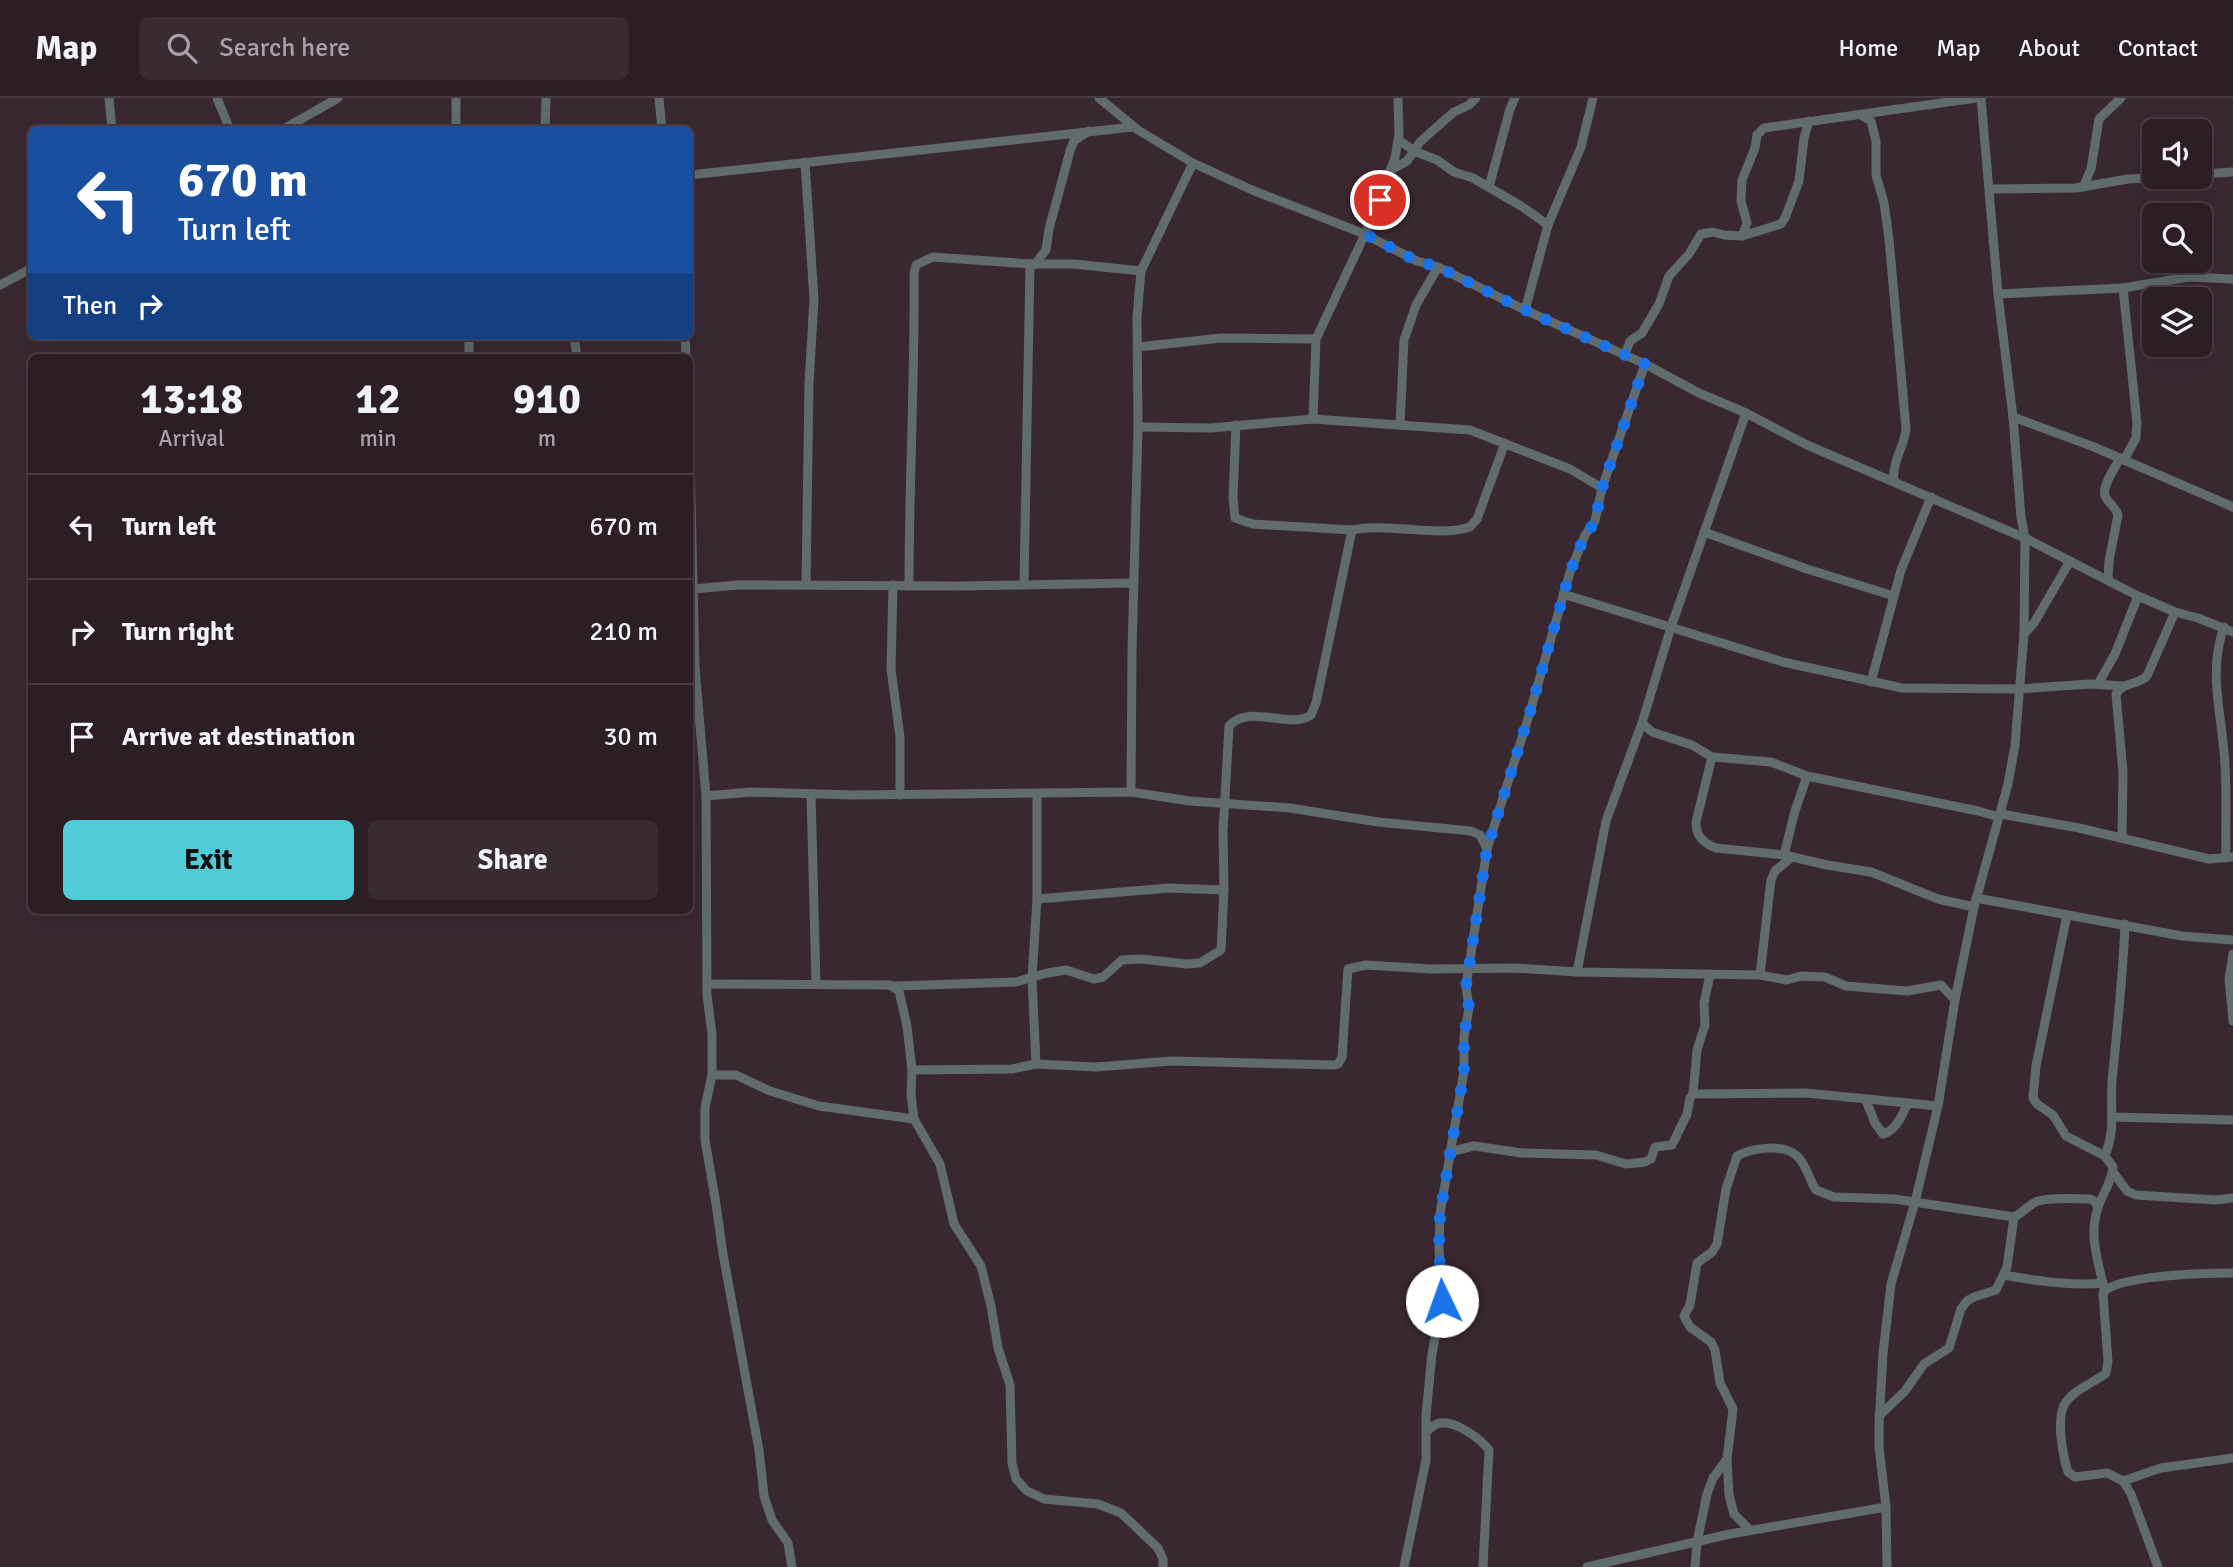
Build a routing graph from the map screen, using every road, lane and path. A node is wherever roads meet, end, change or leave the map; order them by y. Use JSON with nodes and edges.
{"nodes":[{"id":1,"x":109,"y":98,"type":"edge"},
{"id":2,"x":217,"y":98,"type":"edge"},
{"id":3,"x":338,"y":98,"type":"edge"},
{"id":4,"x":456,"y":98,"type":"edge"},
{"id":5,"x":546,"y":98,"type":"edge"},
{"id":6,"x":660,"y":98,"type":"edge"},
{"id":7,"x":1398,"y":98,"type":"edge"},
{"id":8,"x":1476,"y":98,"type":"edge"},
{"id":9,"x":1515,"y":98,"type":"edge"},
{"id":10,"x":1593,"y":98,"type":"edge"},
{"id":11,"x":1979,"y":98,"type":"edge"},
{"id":12,"x":2121,"y":98,"type":"edge"},
{"id":13,"x":1104,"y":100,"type":"edge"},
{"id":14,"x":1861,"y":115,"type":"junction"},
{"id":15,"x":1809,"y":121,"type":"junction"},
{"id":16,"x":112,"y":126,"type":"edge"},
{"id":17,"x":228,"y":126,"type":"edge"},
{"id":18,"x":289,"y":126,"type":"edge"},
{"id":19,"x":456,"y":126,"type":"edge"},
{"id":20,"x":545,"y":126,"type":"edge"},
{"id":21,"x":662,"y":126,"type":"edge"},
{"id":22,"x":1133,"y":127,"type":"junction"},
{"id":23,"x":1091,"y":130,"type":"junction"},
{"id":24,"x":1398,"y":139,"type":"junction"},
{"id":25,"x":1414,"y":151,"type":"junction"},
{"id":26,"x":805,"y":162,"type":"junction"},
{"id":27,"x":1193,"y":163,"type":"junction"},
{"id":28,"x":1391,"y":170,"type":"junction"},
{"id":29,"x":2233,"y":172,"type":"edge"},
{"id":30,"x":2212,"y":173,"type":"edge"},
{"id":31,"x":693,"y":175,"type":"edge"},
{"id":32,"x":2142,"y":178,"type":"edge"},
{"id":33,"x":1489,"y":187,"type":"junction"},
{"id":34,"x":2083,"y":187,"type":"junction"},
{"id":35,"x":1990,"y":188,"type":"junction"},
{"id":36,"x":1548,"y":225,"type":"junction"},
{"id":37,"x":1365,"y":234,"type":"junction"},
{"id":38,"x":1742,"y":236,"type":"junction"},
{"id":39,"x":1033,"y":264,"type":"junction"},
{"id":40,"x":1438,"y":267,"type":"junction"},
{"id":41,"x":28,"y":270,"type":"edge"},
{"id":42,"x":1141,"y":271,"type":"junction"},
{"id":43,"x":2233,"y":279,"type":"edge"},
{"id":44,"x":0,"y":285,"type":"edge"},
{"id":45,"x":2123,"y":288,"type":"junction"},
{"id":46,"x":1998,"y":294,"type":"junction"},
{"id":47,"x":1525,"y":310,"type":"junction"},
{"id":48,"x":1316,"y":339,"type":"junction"},
{"id":49,"x":1138,"y":347,"type":"junction"},
{"id":50,"x":1625,"y":354,"type":"junction"},
{"id":51,"x":1645,"y":364,"type":"junction"},
{"id":52,"x":1746,"y":413,"type":"junction"},
{"id":53,"x":2013,"y":416,"type":"junction"},
{"id":54,"x":1313,"y":419,"type":"junction"},
{"id":55,"x":1236,"y":425,"type":"junction"},
{"id":56,"x":1400,"y":425,"type":"junction"},
{"id":57,"x":1138,"y":427,"type":"junction"},
{"id":58,"x":1505,"y":443,"type":"junction"},
{"id":59,"x":2122,"y":459,"type":"junction"},
{"id":60,"x":1894,"y":480,"type":"junction"},
{"id":61,"x":1602,"y":488,"type":"junction"},
{"id":62,"x":1931,"y":497,"type":"junction"},
{"id":63,"x":2233,"y":507,"type":"edge"},
{"id":64,"x":1352,"y":530,"type":"junction"},
{"id":65,"x":1704,"y":532,"type":"junction"},
{"id":66,"x":2025,"y":538,"type":"junction"},
{"id":67,"x":2070,"y":561,"type":"junction"},
{"id":68,"x":2108,"y":580,"type":"junction"},
{"id":69,"x":1134,"y":583,"type":"junction"},
{"id":70,"x":806,"y":585,"type":"junction"},
{"id":71,"x":893,"y":585,"type":"junction"},
{"id":72,"x":1024,"y":585,"type":"junction"},
{"id":73,"x":909,"y":586,"type":"junction"},
{"id":74,"x":693,"y":589,"type":"joint"},
{"id":75,"x":1563,"y":594,"type":"junction"},
{"id":76,"x":1894,"y":596,"type":"junction"},
{"id":77,"x":2138,"y":596,"type":"junction"},
{"id":78,"x":2175,"y":612,"type":"junction"},
{"id":79,"x":1671,"y":627,"type":"junction"},
{"id":80,"x":2229,"y":629,"type":"edge"},
{"id":81,"x":2024,"y":634,"type":"junction"},
{"id":82,"x":1871,"y":682,"type":"junction"},
{"id":83,"x":2098,"y":684,"type":"junction"},
{"id":84,"x":2124,"y":686,"type":"junction"},
{"id":85,"x":2018,"y":689,"type":"junction"},
{"id":86,"x":1643,"y":723,"type":"junction"},
{"id":87,"x":1712,"y":757,"type":"junction"},
{"id":88,"x":1807,"y":776,"type":"junction"},
{"id":89,"x":1131,"y":792,"type":"junction"},
{"id":90,"x":811,"y":794,"type":"junction"},
{"id":91,"x":900,"y":795,"type":"junction"},
{"id":92,"x":1037,"y":795,"type":"junction"},
{"id":93,"x":706,"y":796,"type":"junction"},
{"id":94,"x":1224,"y":804,"type":"junction"},
{"id":95,"x":2000,"y":816,"type":"junction"},
{"id":96,"x":2122,"y":838,"type":"junction"},
{"id":97,"x":1487,"y":849,"type":"junction"},
{"id":98,"x":1770,"y":853,"type":"junction"},
{"id":99,"x":1788,"y":856,"type":"junction"},
{"id":100,"x":2230,"y":858,"type":"edge"},
{"id":101,"x":1774,"y":871,"type":"junction"},
{"id":102,"x":1224,"y":890,"type":"junction"},
{"id":103,"x":1037,"y":899,"type":"junction"},
{"id":104,"x":1975,"y":902,"type":"junction"},
{"id":105,"x":2067,"y":915,"type":"junction"},
{"id":106,"x":2125,"y":924,"type":"junction"},
{"id":107,"x":2233,"y":940,"type":"edge"},
{"id":108,"x":2233,"y":954,"type":"edge"},
{"id":109,"x":1471,"y":969,"type":"junction"},
{"id":110,"x":1577,"y":972,"type":"junction"},
{"id":111,"x":1710,"y":975,"type":"junction"},
{"id":112,"x":1760,"y":975,"type":"junction"},
{"id":113,"x":1032,"y":978,"type":"junction"},
{"id":114,"x":707,"y":984,"type":"junction"},
{"id":115,"x":816,"y":984,"type":"junction"},
{"id":116,"x":895,"y":986,"type":"junction"},
{"id":117,"x":1955,"y":1000,"type":"junction"},
{"id":118,"x":2233,"y":1021,"type":"edge"},
{"id":119,"x":1036,"y":1064,"type":"junction"},
{"id":120,"x":912,"y":1070,"type":"junction"},
{"id":121,"x":712,"y":1075,"type":"junction"},
{"id":122,"x":1693,"y":1094,"type":"junction"},
{"id":123,"x":1866,"y":1100,"type":"junction"},
{"id":124,"x":1908,"y":1103,"type":"junction"},
{"id":125,"x":1938,"y":1106,"type":"junction"},
{"id":126,"x":2112,"y":1118,"type":"junction"},
{"id":127,"x":914,"y":1119,"type":"junction"},
{"id":128,"x":2233,"y":1120,"type":"edge"},
{"id":129,"x":1449,"y":1152,"type":"junction"},
{"id":130,"x":2105,"y":1156,"type":"junction"},
{"id":131,"x":2113,"y":1172,"type":"junction"},
{"id":132,"x":2233,"y":1198,"type":"edge"},
{"id":133,"x":1915,"y":1202,"type":"junction"},
{"id":134,"x":2098,"y":1207,"type":"junction"},
{"id":135,"x":2014,"y":1217,"type":"junction"},
{"id":136,"x":2233,"y":1273,"type":"edge"},
{"id":137,"x":2004,"y":1275,"type":"junction"},
{"id":138,"x":2104,"y":1286,"type":"junction"},
{"id":139,"x":1879,"y":1416,"type":"junction"},
{"id":140,"x":1426,"y":1432,"type":"junction"},
{"id":141,"x":2233,"y":1458,"type":"edge"},
{"id":142,"x":1727,"y":1459,"type":"junction"},
{"id":143,"x":2123,"y":1481,"type":"junction"},
{"id":144,"x":1886,"y":1507,"type":"junction"},
{"id":145,"x":1751,"y":1530,"type":"junction"},
{"id":146,"x":1697,"y":1542,"type":"junction"},
{"id":147,"x":792,"y":1567,"type":"edge"},
{"id":148,"x":1163,"y":1567,"type":"edge"},
{"id":149,"x":1404,"y":1567,"type":"edge"},
{"id":150,"x":1483,"y":1567,"type":"edge"},
{"id":151,"x":1587,"y":1567,"type":"edge"},
{"id":152,"x":1695,"y":1567,"type":"edge"},
{"id":153,"x":1887,"y":1567,"type":"edge"},
{"id":154,"x":2158,"y":1567,"type":"edge"}],
"edges":[{"from":1,"to":16,"type":"street"},
{"from":2,"to":17,"type":"street"},
{"from":3,"to":18,"type":"street"},
{"from":4,"to":19,"type":"street"},
{"from":5,"to":20,"type":"street"},
{"from":6,"to":21,"type":"street"},
{"from":7,"to":24,"type":"street"},
{"from":8,"to":25,"type":"street"},
{"from":9,"to":33,"type":"street"},
{"from":10,"to":36,"type":"street"},
{"from":11,"to":14,"type":"street"},
{"from":11,"to":35,"type":"street"},
{"from":12,"to":34,"type":"street"},
{"from":13,"to":22,"type":"street"},
{"from":14,"to":15,"type":"street"},
{"from":14,"to":60,"type":"street"},
{"from":15,"to":38,"type":"street"},
{"from":15,"to":38,"type":"street"},
{"from":22,"to":23,"type":"street"},
{"from":22,"to":27,"type":"street"},
{"from":23,"to":26,"type":"street"},
{"from":23,"to":39,"type":"street"},
{"from":24,"to":25,"type":"street"},
{"from":24,"to":28,"type":"street"},
{"from":25,"to":28,"type":"street"},
{"from":25,"to":33,"type":"street"},
{"from":26,"to":31,"type":"street"},
{"from":26,"to":70,"type":"street"},
{"from":27,"to":37,"type":"street"},
{"from":27,"to":42,"type":"street"},
{"from":28,"to":37,"type":"street"},
{"from":29,"to":30,"type":"street"},
{"from":32,"to":34,"type":"street"},
{"from":33,"to":36,"type":"street"},
{"from":34,"to":35,"type":"street"},
{"from":35,"to":46,"type":"street"},
{"from":36,"to":47,"type":"street"},
{"from":37,"to":40,"type":"street"},
{"from":37,"to":48,"type":"street"},
{"from":38,"to":50,"type":"street"},
{"from":39,"to":42,"type":"street"},
{"from":39,"to":72,"type":"street"},
{"from":39,"to":73,"type":"street"},
{"from":40,"to":47,"type":"street"},
{"from":40,"to":56,"type":"street"},
{"from":41,"to":44,"type":"street"},
{"from":42,"to":49,"type":"street"},
{"from":43,"to":45,"type":"street"},
{"from":45,"to":46,"type":"street"},
{"from":45,"to":59,"type":"street"},
{"from":46,"to":53,"type":"street"},
{"from":47,"to":50,"type":"street"},
{"from":48,"to":49,"type":"street"},
{"from":48,"to":54,"type":"street"},
{"from":49,"to":57,"type":"street"},
{"from":50,"to":51,"type":"street"},
{"from":51,"to":52,"type":"street"},
{"from":51,"to":61,"type":"street"},
{"from":52,"to":60,"type":"street"},
{"from":52,"to":65,"type":"street"},
{"from":53,"to":59,"type":"street"},
{"from":53,"to":66,"type":"street"},
{"from":54,"to":55,"type":"street"},
{"from":54,"to":56,"type":"street"},
{"from":55,"to":57,"type":"street"},
{"from":55,"to":64,"type":"street"},
{"from":56,"to":58,"type":"street"},
{"from":57,"to":69,"type":"street"},
{"from":58,"to":61,"type":"street"},
{"from":58,"to":64,"type":"street"},
{"from":59,"to":63,"type":"street"},
{"from":59,"to":68,"type":"street"},
{"from":60,"to":62,"type":"street"},
{"from":61,"to":75,"type":"street"},
{"from":62,"to":66,"type":"street"},
{"from":62,"to":76,"type":"street"},
{"from":64,"to":94,"type":"street"},
{"from":65,"to":76,"type":"street"},
{"from":65,"to":79,"type":"street"},
{"from":66,"to":67,"type":"street"},
{"from":66,"to":81,"type":"street"},
{"from":67,"to":68,"type":"street"},
{"from":67,"to":81,"type":"street"},
{"from":68,"to":77,"type":"street"},
{"from":69,"to":72,"type":"street"},
{"from":69,"to":89,"type":"street"},
{"from":70,"to":71,"type":"street"},
{"from":70,"to":74,"type":"street"},
{"from":71,"to":73,"type":"street"},
{"from":71,"to":91,"type":"street"},
{"from":72,"to":73,"type":"street"},
{"from":74,"to":93,"type":"street"},
{"from":75,"to":79,"type":"street"},
{"from":75,"to":97,"type":"street"},
{"from":76,"to":82,"type":"street"},
{"from":77,"to":78,"type":"street"},
{"from":77,"to":83,"type":"street"},
{"from":78,"to":80,"type":"street"},
{"from":78,"to":84,"type":"street"},
{"from":79,"to":82,"type":"street"},
{"from":79,"to":86,"type":"street"},
{"from":80,"to":100,"type":"street"},
{"from":81,"to":85,"type":"street"},
{"from":82,"to":85,"type":"street"},
{"from":83,"to":84,"type":"street"},
{"from":83,"to":85,"type":"street"},
{"from":84,"to":96,"type":"street"},
{"from":85,"to":95,"type":"street"},
{"from":86,"to":87,"type":"street"},
{"from":86,"to":110,"type":"street"},
{"from":87,"to":88,"type":"street"},
{"from":87,"to":98,"type":"street"},
{"from":88,"to":95,"type":"street"},
{"from":88,"to":99,"type":"street"},
{"from":89,"to":92,"type":"street"},
{"from":89,"to":94,"type":"street"},
{"from":90,"to":91,"type":"street"},
{"from":90,"to":93,"type":"street"},
{"from":90,"to":115,"type":"street"},
{"from":91,"to":92,"type":"street"},
{"from":92,"to":103,"type":"street"},
{"from":93,"to":114,"type":"street"},
{"from":94,"to":97,"type":"street"},
{"from":94,"to":102,"type":"street"},
{"from":95,"to":96,"type":"street"},
{"from":95,"to":104,"type":"street"},
{"from":96,"to":100,"type":"street"},
{"from":97,"to":109,"type":"street"},
{"from":98,"to":99,"type":"street"},
{"from":98,"to":101,"type":"street"},
{"from":99,"to":101,"type":"street"},
{"from":99,"to":104,"type":"street"},
{"from":101,"to":112,"type":"street"},
{"from":102,"to":103,"type":"street"},
{"from":102,"to":113,"type":"street"},
{"from":103,"to":113,"type":"street"},
{"from":104,"to":105,"type":"street"},
{"from":104,"to":117,"type":"street"},
{"from":105,"to":106,"type":"street"},
{"from":105,"to":130,"type":"street"},
{"from":106,"to":107,"type":"street"},
{"from":106,"to":126,"type":"street"},
{"from":108,"to":118,"type":"street"},
{"from":109,"to":110,"type":"street"},
{"from":109,"to":119,"type":"street"},
{"from":109,"to":129,"type":"street"},
{"from":110,"to":111,"type":"street"},
{"from":111,"to":112,"type":"street"},
{"from":111,"to":122,"type":"street"},
{"from":112,"to":117,"type":"street"},
{"from":113,"to":116,"type":"street"},
{"from":113,"to":119,"type":"street"},
{"from":114,"to":115,"type":"street"},
{"from":114,"to":121,"type":"street"},
{"from":115,"to":116,"type":"street"},
{"from":116,"to":120,"type":"street"},
{"from":117,"to":125,"type":"street"},
{"from":119,"to":120,"type":"street"},
{"from":120,"to":127,"type":"street"},
{"from":121,"to":127,"type":"street"},
{"from":121,"to":147,"type":"street"},
{"from":122,"to":123,"type":"street"},
{"from":122,"to":129,"type":"street"},
{"from":123,"to":124,"type":"street"},
{"from":123,"to":124,"type":"street"},
{"from":124,"to":125,"type":"street"},
{"from":125,"to":133,"type":"street"},
{"from":126,"to":128,"type":"street"},
{"from":126,"to":130,"type":"street"},
{"from":127,"to":148,"type":"street"},
{"from":129,"to":140,"type":"street"},
{"from":130,"to":131,"type":"street"},
{"from":131,"to":132,"type":"street"},
{"from":131,"to":134,"type":"street"},
{"from":133,"to":135,"type":"street"},
{"from":133,"to":139,"type":"street"},
{"from":133,"to":142,"type":"street"},
{"from":134,"to":135,"type":"street"},
{"from":134,"to":138,"type":"street"},
{"from":135,"to":137,"type":"street"},
{"from":136,"to":138,"type":"street"},
{"from":137,"to":138,"type":"street"},
{"from":137,"to":139,"type":"street"},
{"from":138,"to":143,"type":"street"},
{"from":139,"to":144,"type":"street"},
{"from":140,"to":149,"type":"street"},
{"from":140,"to":150,"type":"street"},
{"from":141,"to":143,"type":"street"},
{"from":142,"to":145,"type":"street"},
{"from":142,"to":146,"type":"street"},
{"from":143,"to":154,"type":"street"},
{"from":144,"to":145,"type":"street"},
{"from":144,"to":153,"type":"street"},
{"from":145,"to":146,"type":"street"},
{"from":146,"to":151,"type":"street"},
{"from":146,"to":152,"type":"street"}]}
